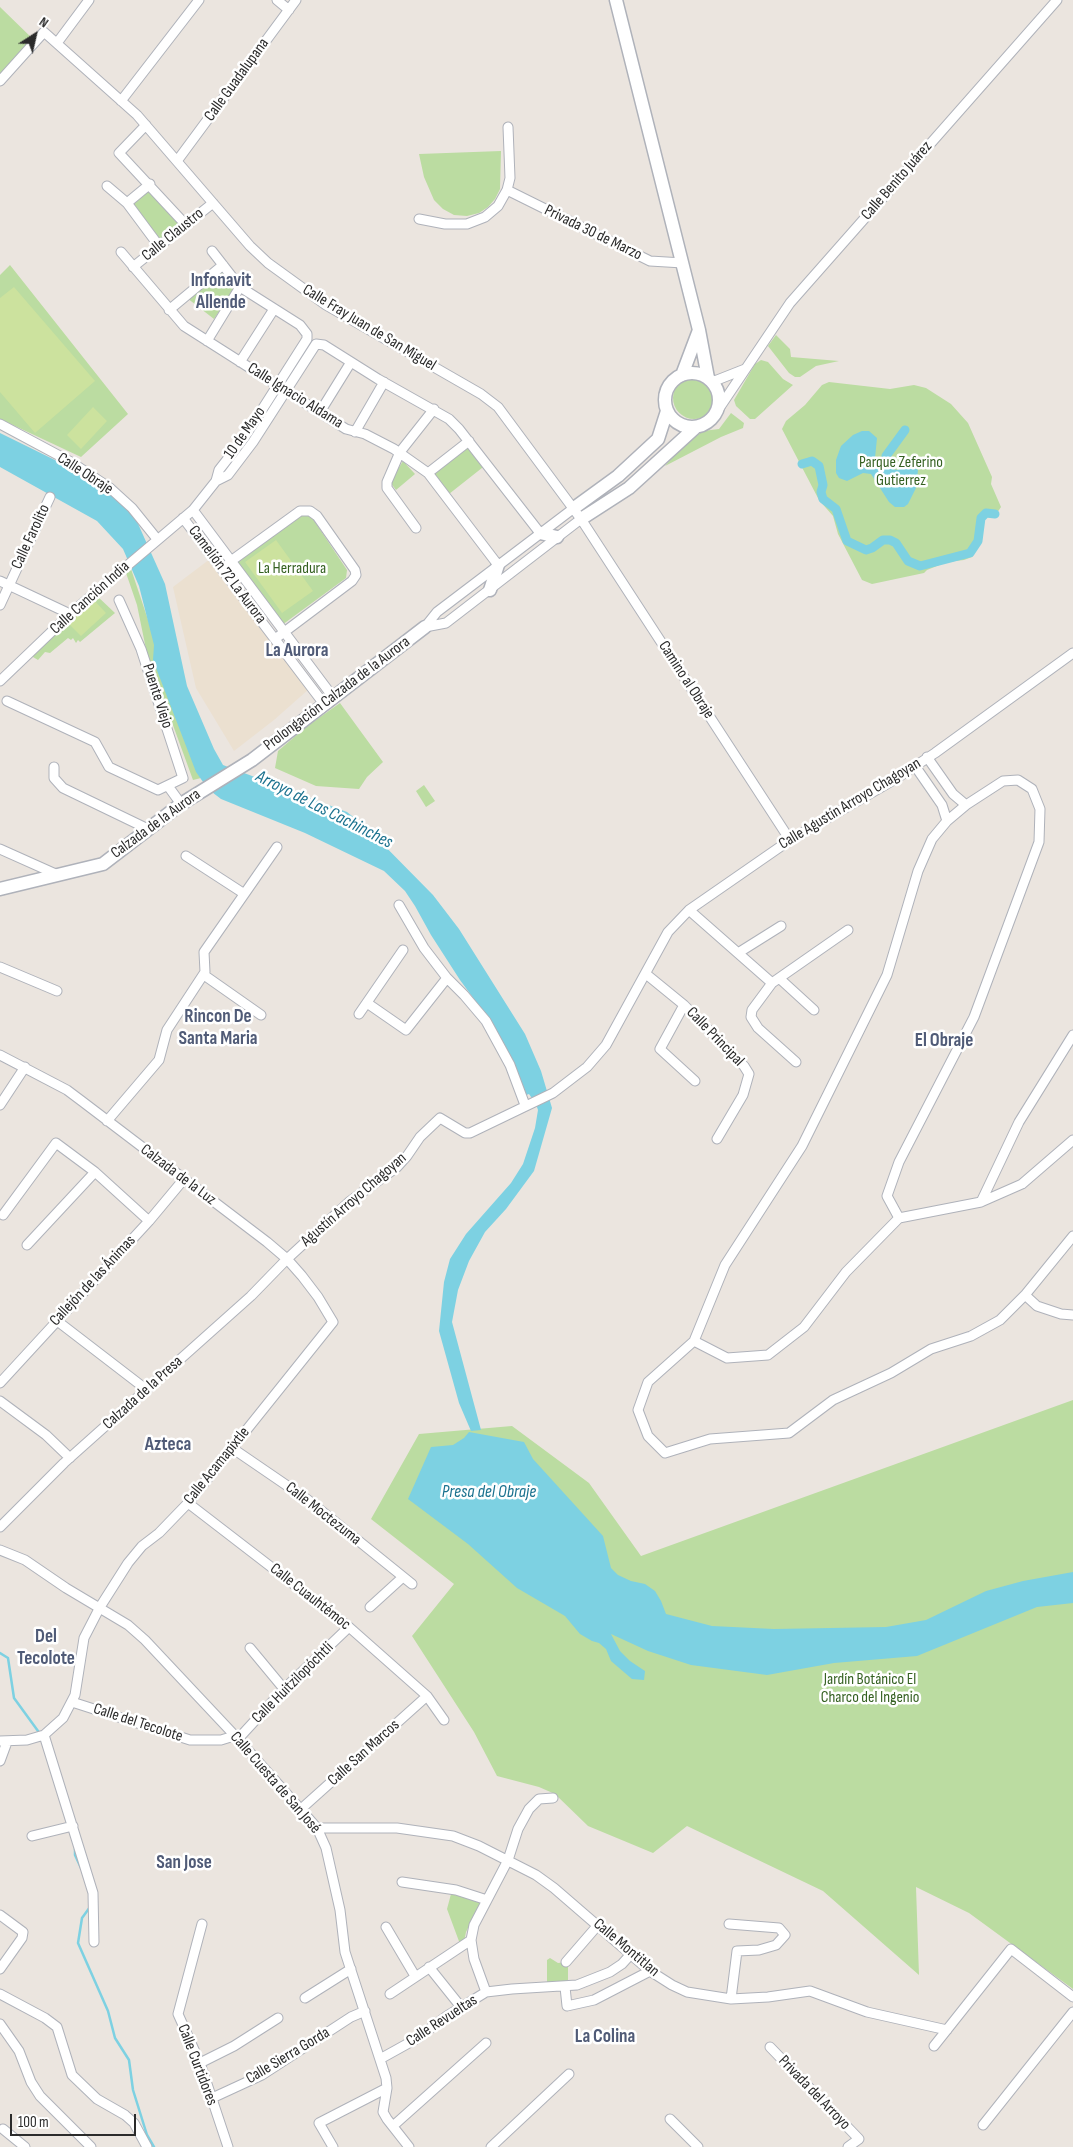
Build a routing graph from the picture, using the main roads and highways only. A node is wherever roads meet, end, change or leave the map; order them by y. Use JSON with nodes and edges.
{"nodes":[{"id":1,"x":616,"y":0,"type":"edge"},
{"id":2,"x":699,"y":330,"type":"junction"},
{"id":3,"x":682,"y":375,"type":"junction"},
{"id":4,"x":710,"y":380,"type":"junction"},
{"id":5,"x":667,"y":411,"type":"junction"},
{"id":6,"x":696,"y":427,"type":"junction"},
{"id":7,"x":618,"y":476,"type":"junction"},
{"id":8,"x":574,"y":508,"type":"road end"},
{"id":9,"x":540,"y":532,"type":"road end"},
{"id":10,"x":557,"y":537,"type":"road end"},
{"id":11,"x":498,"y":565,"type":"road end"},
{"id":12,"x":490,"y":590,"type":"road end"},
{"id":13,"x":425,"y":627,"type":"road end"},
{"id":14,"x":249,"y":762,"type":"joint"},
{"id":15,"x":0,"y":889,"type":"edge"}],
"edges":[{"from":1,"to":2,"type":"main road"},
{"from":2,"to":3,"type":"main road"},
{"from":2,"to":4,"type":"main road"},
{"from":3,"to":4,"type":"main road"},
{"from":3,"to":5,"type":"main road"},
{"from":4,"to":6,"type":"main road"},
{"from":5,"to":6,"type":"main road"},
{"from":5,"to":7,"type":"main road"},
{"from":6,"to":7,"type":"main road"},
{"from":7,"to":8,"type":"main road"},
{"from":9,"to":10,"type":"main road"},
{"from":11,"to":12,"type":"main road"},
{"from":13,"to":14,"type":"main road","name":"Prolongación Calzada de la Aurora"},
{"from":14,"to":15,"type":"main road","name":"Calzada de la Aurora"}]}
